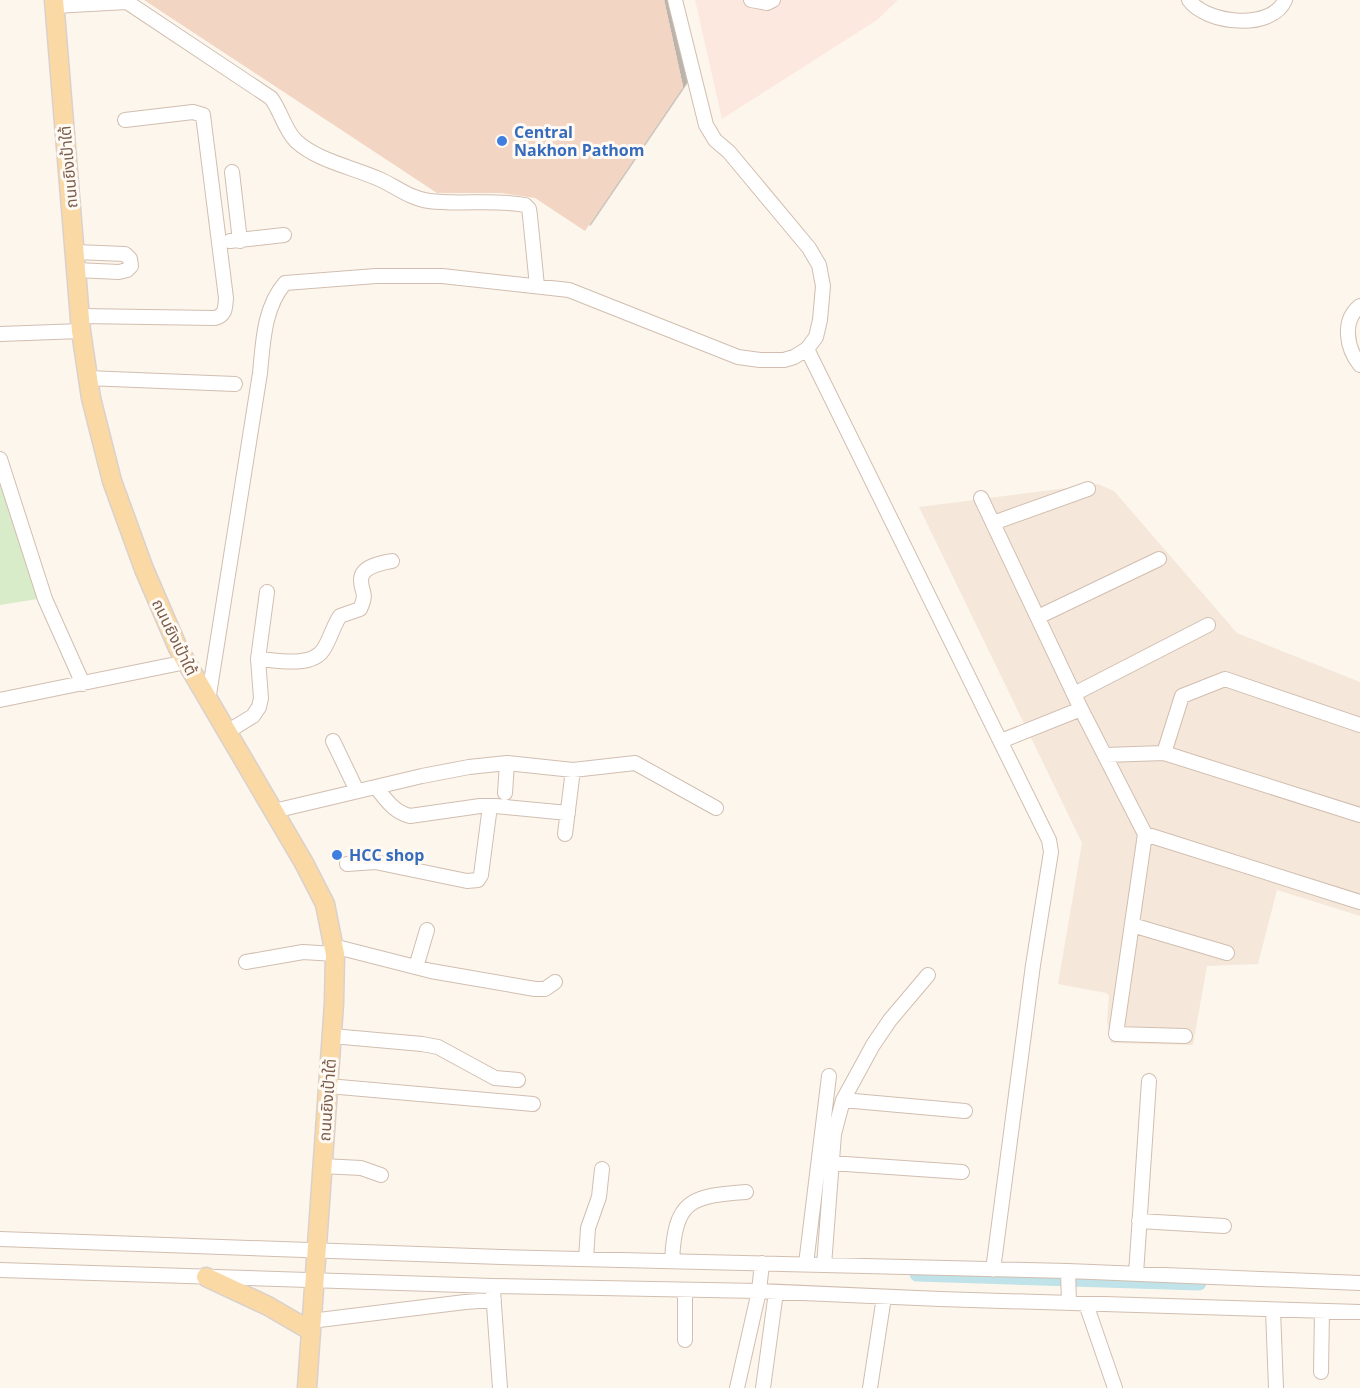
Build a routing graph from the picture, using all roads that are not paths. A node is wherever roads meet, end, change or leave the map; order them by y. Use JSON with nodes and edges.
{"nodes":[{"id":1,"x":667,"y":0,"type":"edge"},
{"id":2,"x":675,"y":0,"type":"edge"},
{"id":3,"x":751,"y":0,"type":"edge"},
{"id":4,"x":773,"y":0,"type":"edge"},
{"id":5,"x":1189,"y":0,"type":"edge"},
{"id":6,"x":1285,"y":0,"type":"edge"},
{"id":7,"x":126,"y":1,"type":"edge"},
{"id":8,"x":54,"y":3,"type":"edge"},
{"id":9,"x":679,"y":44,"type":"junction"},
{"id":10,"x":125,"y":120,"type":"dead end"},
{"id":11,"x":232,"y":172,"type":"dead end"},
{"id":12,"x":284,"y":235,"type":"dead end"},
{"id":13,"x":240,"y":241,"type":"junction"},
{"id":14,"x":219,"y":242,"type":"junction"},
{"id":15,"x":537,"y":286,"type":"junction"},
{"id":16,"x":1360,"y":306,"type":"edge"},
{"id":17,"x":80,"y":323,"type":"junction"},
{"id":18,"x":0,"y":334,"type":"edge"},
{"id":19,"x":807,"y":349,"type":"junction"},
{"id":20,"x":1360,"y":365,"type":"edge"},
{"id":21,"x":87,"y":378,"type":"junction"},
{"id":22,"x":236,"y":384,"type":"dead end"},
{"id":23,"x":0,"y":459,"type":"edge"},
{"id":24,"x":1088,"y":489,"type":"dead end"},
{"id":25,"x":981,"y":498,"type":"dead end"},
{"id":26,"x":993,"y":523,"type":"junction"},
{"id":27,"x":1159,"y":559,"type":"dead end"},
{"id":28,"x":392,"y":561,"type":"dead end"},
{"id":29,"x":267,"y":591,"type":"dead end"},
{"id":30,"x":1038,"y":617,"type":"junction"},
{"id":31,"x":1208,"y":626,"type":"dead end"},
{"id":32,"x":258,"y":659,"type":"junction"},
{"id":33,"x":186,"y":662,"type":"junction"},
{"id":34,"x":83,"y":684,"type":"junction"},
{"id":35,"x":1074,"y":694,"type":"junction"},
{"id":36,"x":0,"y":700,"type":"edge"},
{"id":37,"x":208,"y":701,"type":"junction"},
{"id":38,"x":1081,"y":709,"type":"junction"},
{"id":39,"x":1360,"y":724,"type":"edge"},
{"id":40,"x":227,"y":732,"type":"junction"},
{"id":41,"x":333,"y":741,"type":"dead end"},
{"id":42,"x":1001,"y":741,"type":"junction"},
{"id":43,"x":1164,"y":753,"type":"junction"},
{"id":44,"x":1105,"y":756,"type":"junction"},
{"id":45,"x":507,"y":763,"type":"junction"},
{"id":46,"x":573,"y":770,"type":"junction"},
{"id":47,"x":376,"y":787,"type":"junction"},
{"id":48,"x":357,"y":791,"type":"junction"},
{"id":49,"x":505,"y":793,"type":"dead end"},
{"id":50,"x":490,"y":806,"type":"junction"},
{"id":51,"x":716,"y":808,"type":"dead end"},
{"id":52,"x":274,"y":811,"type":"junction"},
{"id":53,"x":568,"y":813,"type":"junction"},
{"id":54,"x":1360,"y":815,"type":"edge"},
{"id":55,"x":565,"y":834,"type":"dead end"},
{"id":56,"x":1145,"y":834,"type":"junction"},
{"id":57,"x":347,"y":864,"type":"dead end"},
{"id":58,"x":1360,"y":902,"type":"edge"},
{"id":59,"x":1132,"y":925,"type":"junction"},
{"id":60,"x":427,"y":930,"type":"dead end"},
{"id":61,"x":334,"y":950,"type":"junction"},
{"id":62,"x":1227,"y":953,"type":"dead end"},
{"id":63,"x":246,"y":962,"type":"dead end"},
{"id":64,"x":416,"y":967,"type":"junction"},
{"id":65,"x":928,"y":975,"type":"dead end"},
{"id":66,"x":555,"y":982,"type":"dead end"},
{"id":67,"x":332,"y":1036,"type":"junction"},
{"id":68,"x":1185,"y":1036,"type":"dead end"},
{"id":69,"x":829,"y":1076,"type":"dead end"},
{"id":70,"x":518,"y":1080,"type":"dead end"},
{"id":71,"x":1149,"y":1081,"type":"dead end"},
{"id":72,"x":328,"y":1086,"type":"junction"},
{"id":73,"x":843,"y":1100,"type":"junction"},
{"id":74,"x":533,"y":1104,"type":"dead end"},
{"id":75,"x":965,"y":1111,"type":"dead end"},
{"id":76,"x":831,"y":1163,"type":"junction"},
{"id":77,"x":322,"y":1166,"type":"junction"},
{"id":78,"x":602,"y":1169,"type":"dead end"},
{"id":79,"x":962,"y":1172,"type":"dead end"},
{"id":80,"x":381,"y":1175,"type":"dead end"},
{"id":81,"x":746,"y":1192,"type":"dead end"},
{"id":82,"x":1139,"y":1221,"type":"junction"},
{"id":83,"x":1224,"y":1226,"type":"dead end"},
{"id":84,"x":0,"y":1239,"type":"edge"},
{"id":85,"x":316,"y":1250,"type":"junction"},
{"id":86,"x":586,"y":1259,"type":"junction"},
{"id":87,"x":672,"y":1261,"type":"junction"},
{"id":88,"x":806,"y":1264,"type":"junction"},
{"id":89,"x":762,"y":1265,"type":"junction"},
{"id":90,"x":824,"y":1265,"type":"junction"},
{"id":91,"x":0,"y":1270,"type":"edge"},
{"id":92,"x":993,"y":1270,"type":"junction"},
{"id":93,"x":1068,"y":1274,"type":"junction"},
{"id":94,"x":1136,"y":1274,"type":"junction"},
{"id":95,"x":206,"y":1276,"type":"junction"},
{"id":96,"x":314,"y":1280,"type":"junction"},
{"id":97,"x":1360,"y":1283,"type":"edge"},
{"id":98,"x":493,"y":1286,"type":"junction"},
{"id":99,"x":759,"y":1288,"type":"junction"},
{"id":100,"x":685,"y":1290,"type":"junction"},
{"id":101,"x":776,"y":1292,"type":"junction"},
{"id":102,"x":884,"y":1297,"type":"junction"},
{"id":103,"x":1069,"y":1299,"type":"junction"},
{"id":104,"x":494,"y":1300,"type":"junction"},
{"id":105,"x":1086,"y":1304,"type":"junction"},
{"id":106,"x":1273,"y":1310,"type":"junction"},
{"id":107,"x":1322,"y":1311,"type":"junction"},
{"id":108,"x":1360,"y":1312,"type":"edge"},
{"id":109,"x":311,"y":1326,"type":"junction"},
{"id":110,"x":685,"y":1340,"type":"dead end"},
{"id":111,"x":1321,"y":1372,"type":"dead end"},
{"id":112,"x":307,"y":1388,"type":"edge"},
{"id":113,"x":500,"y":1388,"type":"edge"},
{"id":114,"x":737,"y":1388,"type":"edge"},
{"id":115,"x":763,"y":1388,"type":"edge"},
{"id":116,"x":870,"y":1388,"type":"edge"},
{"id":117,"x":1115,"y":1388,"type":"edge"},
{"id":118,"x":1276,"y":1388,"type":"edge"}],
"edges":[{"from":1,"to":9,"type":"street"},
{"from":2,"to":9,"type":"street"},
{"from":3,"to":4,"type":"street"},
{"from":5,"to":6,"type":"street"},
{"from":7,"to":8,"type":"street"},
{"from":7,"to":15,"type":"street"},
{"from":8,"to":17,"type":"main road","name":"ถนนยิงเป้าใต้"},
{"from":9,"to":19,"type":"street"},
{"from":10,"to":14,"type":"street"},
{"from":11,"to":13,"type":"street"},
{"from":12,"to":13,"type":"street"},
{"from":13,"to":14,"type":"street"},
{"from":14,"to":17,"type":"street"},
{"from":15,"to":19,"type":"street"},
{"from":15,"to":37,"type":"street"},
{"from":16,"to":20,"type":"street"},
{"from":17,"to":18,"type":"street"},
{"from":17,"to":21,"type":"main road","name":"ถนนยิงเป้าใต้"},
{"from":19,"to":42,"type":"street"},
{"from":21,"to":22,"type":"street"},
{"from":21,"to":33,"type":"main road","name":"ถนนยิงเป้าใต้"},
{"from":23,"to":34,"type":"street"},
{"from":24,"to":26,"type":"street"},
{"from":25,"to":26,"type":"street"},
{"from":26,"to":30,"type":"street"},
{"from":27,"to":30,"type":"street"},
{"from":28,"to":32,"type":"street"},
{"from":29,"to":32,"type":"street"},
{"from":30,"to":35,"type":"street"},
{"from":31,"to":35,"type":"street"},
{"from":32,"to":40,"type":"street"},
{"from":33,"to":34,"type":"street"},
{"from":33,"to":37,"type":"main road","name":"ถนนยิงเป้าใต้"},
{"from":34,"to":36,"type":"street"},
{"from":35,"to":38,"type":"street"},
{"from":37,"to":40,"type":"main road","name":"ถนนยิงเป้าใต้"},
{"from":38,"to":42,"type":"street"},
{"from":38,"to":44,"type":"street"},
{"from":39,"to":43,"type":"street"},
{"from":40,"to":52,"type":"main road","name":"ถนนยิงเป้าใต้"},
{"from":41,"to":48,"type":"street"},
{"from":42,"to":92,"type":"street"},
{"from":43,"to":44,"type":"street"},
{"from":43,"to":54,"type":"street"},
{"from":44,"to":56,"type":"street"},
{"from":45,"to":46,"type":"street"},
{"from":45,"to":47,"type":"street"},
{"from":45,"to":49,"type":"street"},
{"from":46,"to":51,"type":"street"},
{"from":46,"to":53,"type":"street"},
{"from":47,"to":48,"type":"street"},
{"from":47,"to":50,"type":"street"},
{"from":48,"to":52,"type":"street"},
{"from":50,"to":53,"type":"street"},
{"from":50,"to":57,"type":"street"},
{"from":52,"to":61,"type":"main road","name":"ถนนยิงเป้าใต้"},
{"from":53,"to":55,"type":"street"},
{"from":56,"to":58,"type":"street"},
{"from":56,"to":59,"type":"street"},
{"from":59,"to":62,"type":"street"},
{"from":59,"to":68,"type":"street"},
{"from":60,"to":64,"type":"street"},
{"from":61,"to":63,"type":"street"},
{"from":61,"to":64,"type":"street"},
{"from":61,"to":67,"type":"main road","name":"ถนนยิงเป้าใต้"},
{"from":64,"to":66,"type":"street"},
{"from":65,"to":73,"type":"street"},
{"from":67,"to":70,"type":"street"},
{"from":67,"to":72,"type":"main road","name":"ถนนยิงเป้าใต้"},
{"from":69,"to":88,"type":"street"},
{"from":71,"to":82,"type":"street"},
{"from":72,"to":74,"type":"street"},
{"from":72,"to":77,"type":"main road","name":"ถนนยิงเป้าใต้"},
{"from":73,"to":75,"type":"street"},
{"from":73,"to":76,"type":"street"},
{"from":76,"to":79,"type":"street"},
{"from":76,"to":90,"type":"street"},
{"from":77,"to":80,"type":"street"},
{"from":77,"to":85,"type":"main road","name":"ถนนยิงเป้าใต้"},
{"from":78,"to":86,"type":"street"},
{"from":81,"to":87,"type":"street"},
{"from":82,"to":83,"type":"street"},
{"from":82,"to":94,"type":"street"},
{"from":84,"to":85,"type":"street"},
{"from":85,"to":86,"type":"street"},
{"from":85,"to":96,"type":"main road","name":"ถนนยิงเป้าใต้"},
{"from":86,"to":87,"type":"street"},
{"from":87,"to":89,"type":"street"},
{"from":88,"to":89,"type":"street"},
{"from":88,"to":90,"type":"street"},
{"from":89,"to":99,"type":"street"},
{"from":90,"to":92,"type":"street"},
{"from":91,"to":95,"type":"street"},
{"from":92,"to":93,"type":"street"},
{"from":93,"to":94,"type":"street"},
{"from":93,"to":103,"type":"street"},
{"from":94,"to":97,"type":"street"},
{"from":95,"to":96,"type":"street"},
{"from":95,"to":109,"type":"main road"},
{"from":96,"to":98,"type":"street"},
{"from":96,"to":109,"type":"main road","name":"ถนนยิงเป้าใต้"},
{"from":98,"to":100,"type":"street"},
{"from":98,"to":104,"type":"street"},
{"from":99,"to":100,"type":"street"},
{"from":99,"to":101,"type":"street"},
{"from":99,"to":114,"type":"street"},
{"from":100,"to":110,"type":"street"},
{"from":101,"to":102,"type":"street"},
{"from":101,"to":115,"type":"street"},
{"from":102,"to":103,"type":"street"},
{"from":102,"to":116,"type":"street"},
{"from":103,"to":105,"type":"street"},
{"from":104,"to":109,"type":"street"},
{"from":104,"to":113,"type":"street"},
{"from":105,"to":106,"type":"street"},
{"from":105,"to":117,"type":"street"},
{"from":106,"to":107,"type":"street"},
{"from":106,"to":118,"type":"street"},
{"from":107,"to":108,"type":"street"},
{"from":107,"to":111,"type":"street"},
{"from":109,"to":112,"type":"main road","name":"ถนนยิงเป้าใต้"}]}
